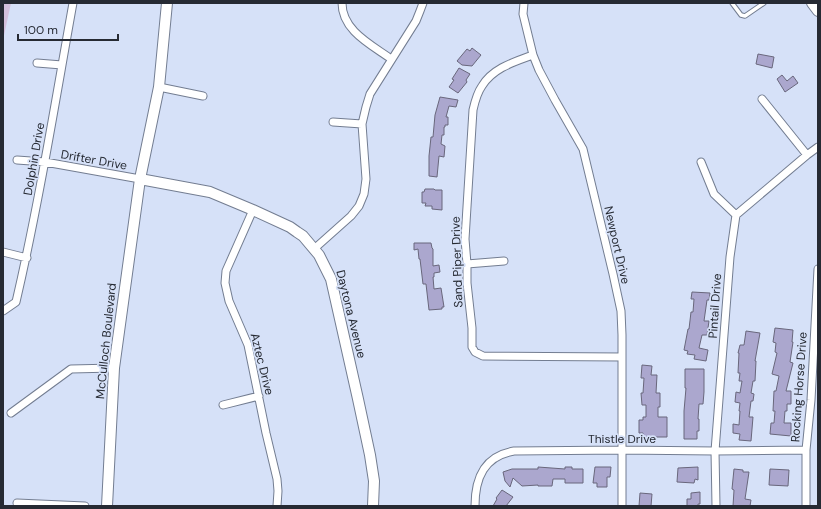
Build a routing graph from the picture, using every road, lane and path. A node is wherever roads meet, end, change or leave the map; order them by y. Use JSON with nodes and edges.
{"nodes":[{"id":1,"x":73,"y":3,"type":"edge"},
{"id":2,"x":167,"y":3,"type":"edge"},
{"id":3,"x":342,"y":3,"type":"edge"},
{"id":4,"x":423,"y":3,"type":"edge"},
{"id":5,"x":524,"y":3,"type":"edge"},
{"id":6,"x":732,"y":3,"type":"edge"},
{"id":7,"x":764,"y":3,"type":"edge"},
{"id":8,"x":812,"y":3,"type":"edge"},
{"id":9,"x":818,"y":11,"type":"edge"},
{"id":10,"x":533,"y":55,"type":"junction"},
{"id":11,"x":391,"y":59,"type":"junction"},
{"id":12,"x":37,"y":63,"type":"dead end"},
{"id":13,"x":62,"y":65,"type":"junction"},
{"id":14,"x":159,"y":88,"type":"junction"},
{"id":15,"x":203,"y":96,"type":"dead end"},
{"id":16,"x":762,"y":98,"type":"dead end"},
{"id":17,"x":333,"y":122,"type":"dead end"},
{"id":18,"x":362,"y":124,"type":"junction"},
{"id":19,"x":818,"y":147,"type":"edge"},
{"id":20,"x":807,"y":155,"type":"junction"},
{"id":21,"x":17,"y":160,"type":"dead end"},
{"id":22,"x":45,"y":162,"type":"junction"},
{"id":23,"x":701,"y":162,"type":"dead end"},
{"id":24,"x":140,"y":179,"type":"junction"},
{"id":25,"x":253,"y":210,"type":"junction"},
{"id":26,"x":736,"y":215,"type":"junction"},
{"id":27,"x":314,"y":249,"type":"junction"},
{"id":28,"x":3,"y":252,"type":"edge"},
{"id":29,"x":26,"y":258,"type":"junction"},
{"id":30,"x":504,"y":261,"type":"dead end"},
{"id":31,"x":467,"y":264,"type":"junction"},
{"id":32,"x":818,"y":269,"type":"edge"},
{"id":33,"x":3,"y":311,"type":"edge"},
{"id":34,"x":622,"y":357,"type":"junction"},
{"id":35,"x":114,"y":368,"type":"junction"},
{"id":36,"x":259,"y":396,"type":"junction"},
{"id":37,"x":222,"y":405,"type":"dead end"},
{"id":38,"x":11,"y":413,"type":"dead end"},
{"id":39,"x":622,"y":450,"type":"junction"},
{"id":40,"x":806,"y":450,"type":"junction"},
{"id":41,"x":716,"y":451,"type":"junction"},
{"id":42,"x":17,"y":503,"type":"dead end"},
{"id":43,"x":85,"y":506,"type":"edge"},
{"id":44,"x":108,"y":506,"type":"edge"},
{"id":45,"x":277,"y":506,"type":"edge"},
{"id":46,"x":373,"y":506,"type":"edge"},
{"id":47,"x":475,"y":506,"type":"edge"},
{"id":48,"x":622,"y":506,"type":"edge"},
{"id":49,"x":716,"y":506,"type":"edge"},
{"id":50,"x":806,"y":506,"type":"edge"}],
"edges":[{"from":1,"to":13,"type":"street","name":"Dolphin Drive"},
{"from":2,"to":14,"type":"main road","name":"McCulloch Boulevard"},
{"from":3,"to":11,"type":"street"},
{"from":4,"to":11,"type":"street"},
{"from":5,"to":10,"type":"street","name":"Newport Drive"},
{"from":6,"to":7,"type":"lane"},
{"from":8,"to":9,"type":"main road"},
{"from":10,"to":31,"type":"street","name":"Sand Piper Drive"},
{"from":10,"to":34,"type":"street","name":"Newport Drive"},
{"from":11,"to":18,"type":"street"},
{"from":12,"to":13,"type":"street"},
{"from":13,"to":22,"type":"street","name":"Dolphin Drive"},
{"from":14,"to":15,"type":"street"},
{"from":14,"to":24,"type":"main road","name":"McCulloch Boulevard"},
{"from":16,"to":20,"type":"street"},
{"from":17,"to":18,"type":"street"},
{"from":18,"to":27,"type":"street"},
{"from":19,"to":20,"type":"street"},
{"from":20,"to":26,"type":"street"},
{"from":21,"to":22,"type":"street","name":"Drifter Drive"},
{"from":22,"to":24,"type":"street","name":"Drifter Drive"},
{"from":22,"to":29,"type":"street","name":"Dolphin Drive"},
{"from":23,"to":26,"type":"street"},
{"from":24,"to":25,"type":"main road","name":"Daytona Avenue"},
{"from":24,"to":35,"type":"main road","name":"McCulloch Boulevard"},
{"from":25,"to":27,"type":"main road","name":"Daytona Avenue"},
{"from":25,"to":36,"type":"street","name":"Aztec Drive"},
{"from":26,"to":41,"type":"street","name":"Pintail Drive"},
{"from":27,"to":46,"type":"main road","name":"Daytona Avenue"},
{"from":28,"to":29,"type":"street"},
{"from":29,"to":33,"type":"street","name":"Dolphin Drive"},
{"from":30,"to":31,"type":"street"},
{"from":31,"to":34,"type":"street","name":"Sand Piper Drive"},
{"from":32,"to":40,"type":"street","name":"Rocking Horse Drive"},
{"from":34,"to":39,"type":"street","name":"Newport Drive"},
{"from":35,"to":38,"type":"street"},
{"from":35,"to":44,"type":"main road","name":"McCulloch Boulevard"},
{"from":36,"to":37,"type":"street"},
{"from":36,"to":45,"type":"street","name":"Aztec Drive"},
{"from":39,"to":41,"type":"street","name":"Thistle Drive"},
{"from":39,"to":47,"type":"street","name":"Thistle Drive"},
{"from":39,"to":48,"type":"street","name":"Newport Drive"},
{"from":40,"to":41,"type":"street","name":"Thistle Drive"},
{"from":40,"to":50,"type":"street","name":"Rocking Horse Drive"},
{"from":41,"to":49,"type":"street","name":"Pintail Drive"},
{"from":42,"to":43,"type":"street"}]}
